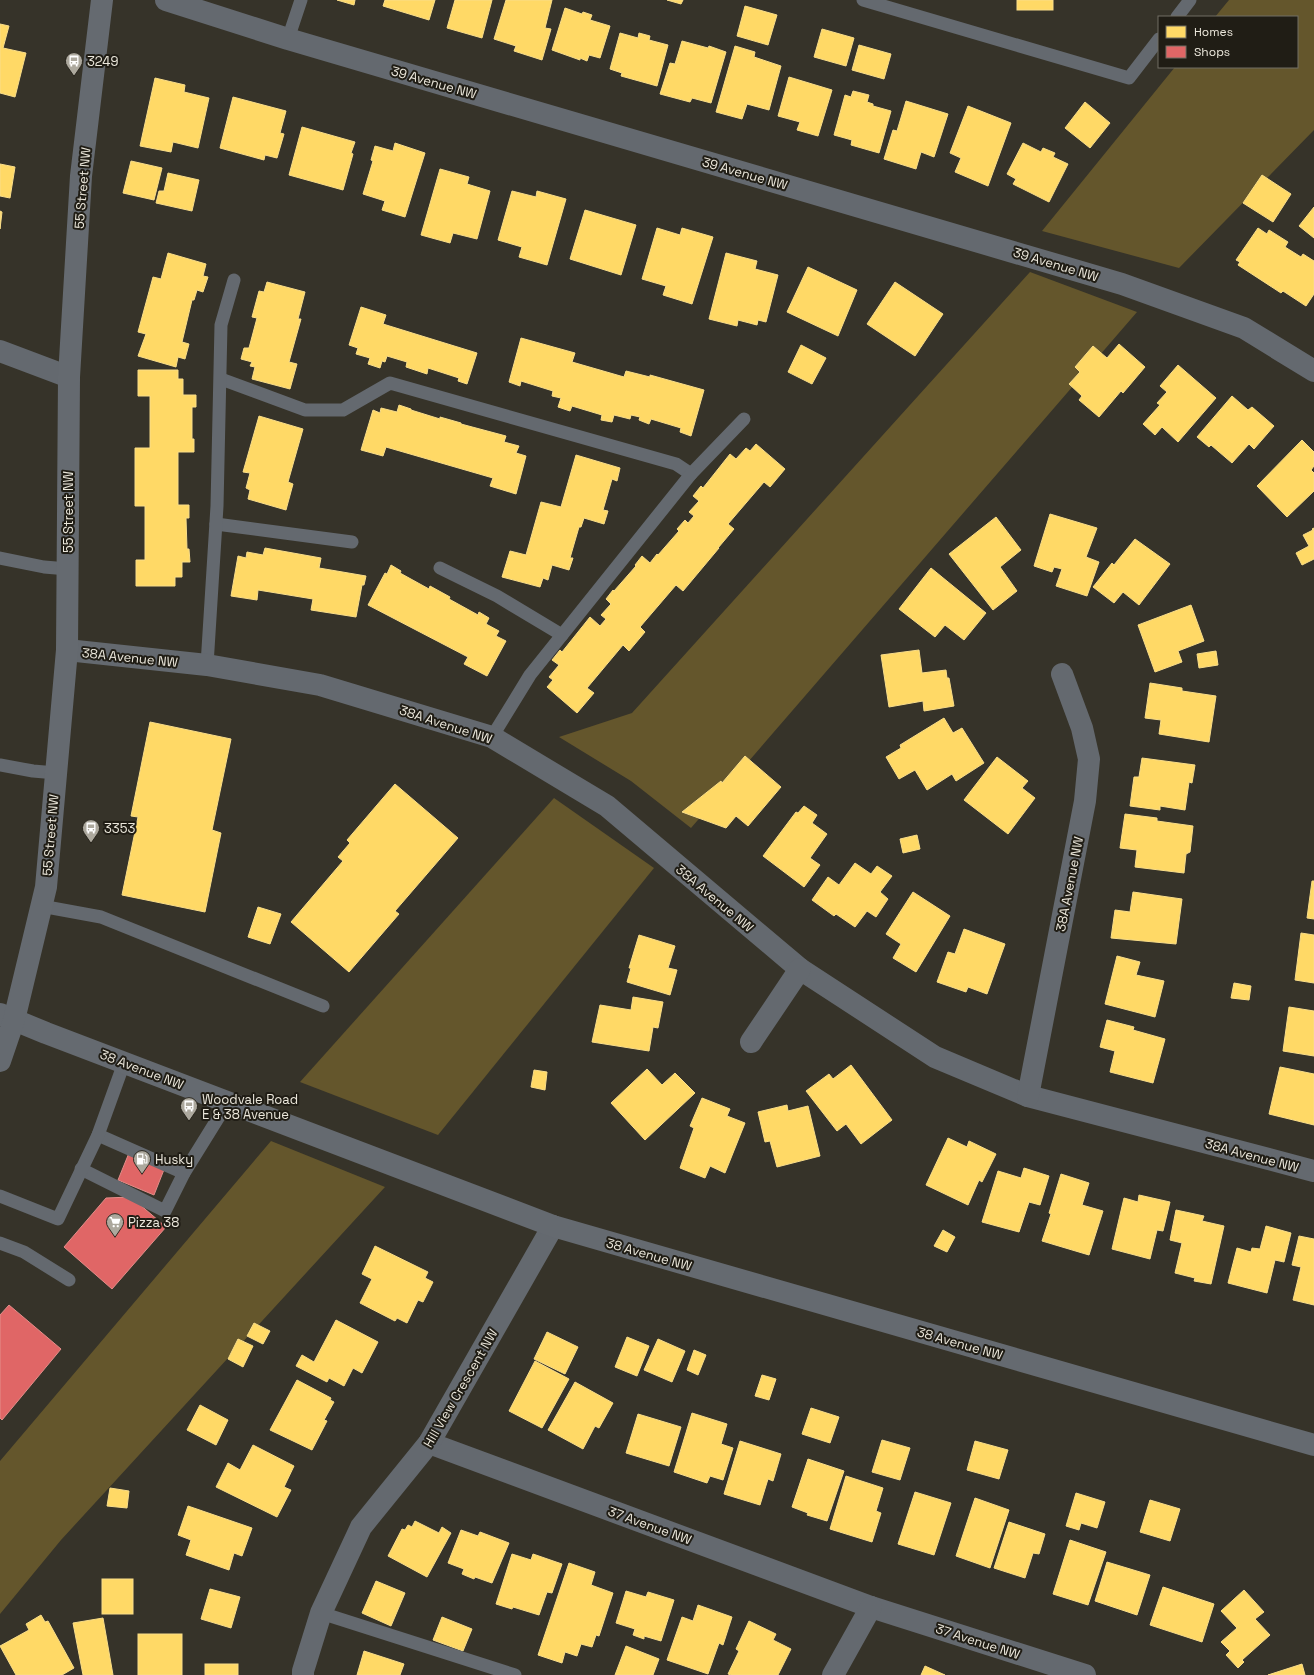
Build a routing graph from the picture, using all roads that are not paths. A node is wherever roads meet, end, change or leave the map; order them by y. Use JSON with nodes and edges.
{"nodes":[{"id":1,"x":102,"y":0,"type":"edge"},
{"id":2,"x":166,"y":0,"type":"edge"},
{"id":3,"x":301,"y":0,"type":"edge"},
{"id":4,"x":863,"y":0,"type":"edge"},
{"id":5,"x":1190,"y":0,"type":"edge"},
{"id":6,"x":1178,"y":16,"type":"edge"},
{"id":7,"x":288,"y":39,"type":"junction"},
{"id":8,"x":1158,"y":40,"type":"edge"},
{"id":9,"x":234,"y":280,"type":"dead end"},
{"id":10,"x":0,"y":351,"type":"edge"},
{"id":11,"x":1314,"y":372,"type":"edge"},
{"id":12,"x":69,"y":377,"type":"junction"},
{"id":13,"x":221,"y":379,"type":"junction"},
{"id":14,"x":744,"y":419,"type":"dead end"},
{"id":15,"x":691,"y":474,"type":"junction"},
{"id":16,"x":216,"y":524,"type":"junction"},
{"id":17,"x":352,"y":542,"type":"dead end"},
{"id":18,"x":0,"y":558,"type":"edge"},
{"id":19,"x":440,"y":568,"type":"dead end"},
{"id":20,"x":68,"y":569,"type":"junction"},
{"id":21,"x":562,"y":635,"type":"junction"},
{"id":22,"x":67,"y":650,"type":"junction"},
{"id":23,"x":207,"y":665,"type":"junction"},
{"id":24,"x":1062,"y":674,"type":"dead end"},
{"id":25,"x":492,"y":737,"type":"junction"},
{"id":26,"x":0,"y":765,"type":"edge"},
{"id":27,"x":56,"y":773,"type":"junction"},
{"id":28,"x":41,"y":906,"type":"junction"},
{"id":29,"x":800,"y":969,"type":"junction"},
{"id":30,"x":323,"y":1006,"type":"dead end"},
{"id":31,"x":7,"y":1017,"type":"edge"},
{"id":32,"x":751,"y":1042,"type":"dead end"},
{"id":33,"x":0,"y":1061,"type":"edge"},
{"id":34,"x":124,"y":1063,"type":"junction"},
{"id":35,"x":1028,"y":1096,"type":"junction"},
{"id":36,"x":228,"y":1102,"type":"junction"},
{"id":37,"x":98,"y":1134,"type":"junction"},
{"id":38,"x":81,"y":1169,"type":"junction"},
{"id":39,"x":1314,"y":1171,"type":"edge"},
{"id":40,"x":184,"y":1173,"type":"junction"},
{"id":41,"x":0,"y":1196,"type":"edge"},
{"id":42,"x":553,"y":1226,"type":"junction"},
{"id":43,"x":0,"y":1243,"type":"edge"},
{"id":44,"x":69,"y":1280,"type":"dead end"},
{"id":45,"x":429,"y":1443,"type":"junction"},
{"id":46,"x":1314,"y":1445,"type":"edge"},
{"id":47,"x":871,"y":1607,"type":"junction"},
{"id":48,"x":322,"y":1613,"type":"junction"},
{"id":49,"x":303,"y":1675,"type":"edge"},
{"id":50,"x":515,"y":1675,"type":"edge"},
{"id":51,"x":833,"y":1675,"type":"edge"},
{"id":52,"x":1085,"y":1675,"type":"edge"}],
"edges":[{"from":1,"to":12,"type":"street","name":"55 Street NW"},
{"from":2,"to":7,"type":"street","name":"39 Avenue NW"},
{"from":3,"to":7,"type":"lane"},
{"from":4,"to":8,"type":"lane"},
{"from":5,"to":6,"type":"lane"},
{"from":7,"to":11,"type":"street","name":"39 Avenue NW"},
{"from":9,"to":13,"type":"lane"},
{"from":10,"to":12,"type":"street"},
{"from":12,"to":20,"type":"street","name":"55 Street NW"},
{"from":13,"to":15,"type":"lane"},
{"from":13,"to":16,"type":"lane"},
{"from":14,"to":15,"type":"lane"},
{"from":15,"to":21,"type":"lane"},
{"from":16,"to":17,"type":"lane"},
{"from":16,"to":23,"type":"lane"},
{"from":18,"to":20,"type":"lane"},
{"from":19,"to":21,"type":"lane"},
{"from":20,"to":22,"type":"street","name":"55 Street NW"},
{"from":21,"to":25,"type":"lane"},
{"from":22,"to":23,"type":"street","name":"38A Avenue NW"},
{"from":22,"to":27,"type":"street","name":"55 Street NW"},
{"from":23,"to":25,"type":"street","name":"38A Avenue NW"},
{"from":24,"to":35,"type":"street","name":"38A Avenue NW"},
{"from":25,"to":29,"type":"street","name":"38A Avenue NW"},
{"from":26,"to":27,"type":"lane"},
{"from":27,"to":28,"type":"street","name":"55 Street NW"},
{"from":28,"to":30,"type":"lane"},
{"from":28,"to":31,"type":"street","name":"55 Street NW"},
{"from":29,"to":32,"type":"street"},
{"from":29,"to":35,"type":"street","name":"38A Avenue NW"},
{"from":31,"to":33,"type":"street","name":"55 Street NW"},
{"from":31,"to":34,"type":"street","name":"38 Avenue NW"},
{"from":34,"to":36,"type":"street","name":"38 Avenue NW"},
{"from":34,"to":37,"type":"lane"},
{"from":35,"to":39,"type":"street","name":"38A Avenue NW"},
{"from":36,"to":40,"type":"lane"},
{"from":36,"to":42,"type":"street","name":"38 Avenue NW"},
{"from":37,"to":38,"type":"lane"},
{"from":37,"to":40,"type":"lane"},
{"from":38,"to":40,"type":"lane"},
{"from":38,"to":41,"type":"lane"},
{"from":42,"to":45,"type":"street","name":"Hill View Crescent NW"},
{"from":42,"to":46,"type":"street","name":"38 Avenue NW"},
{"from":43,"to":44,"type":"lane"},
{"from":45,"to":47,"type":"street","name":"37 Avenue NW"},
{"from":45,"to":48,"type":"street","name":"Hill View Crescent NW"},
{"from":47,"to":51,"type":"street"},
{"from":47,"to":52,"type":"street","name":"37 Avenue NW"},
{"from":48,"to":49,"type":"street","name":"Hill View Crescent NW"},
{"from":48,"to":50,"type":"lane"}]}
